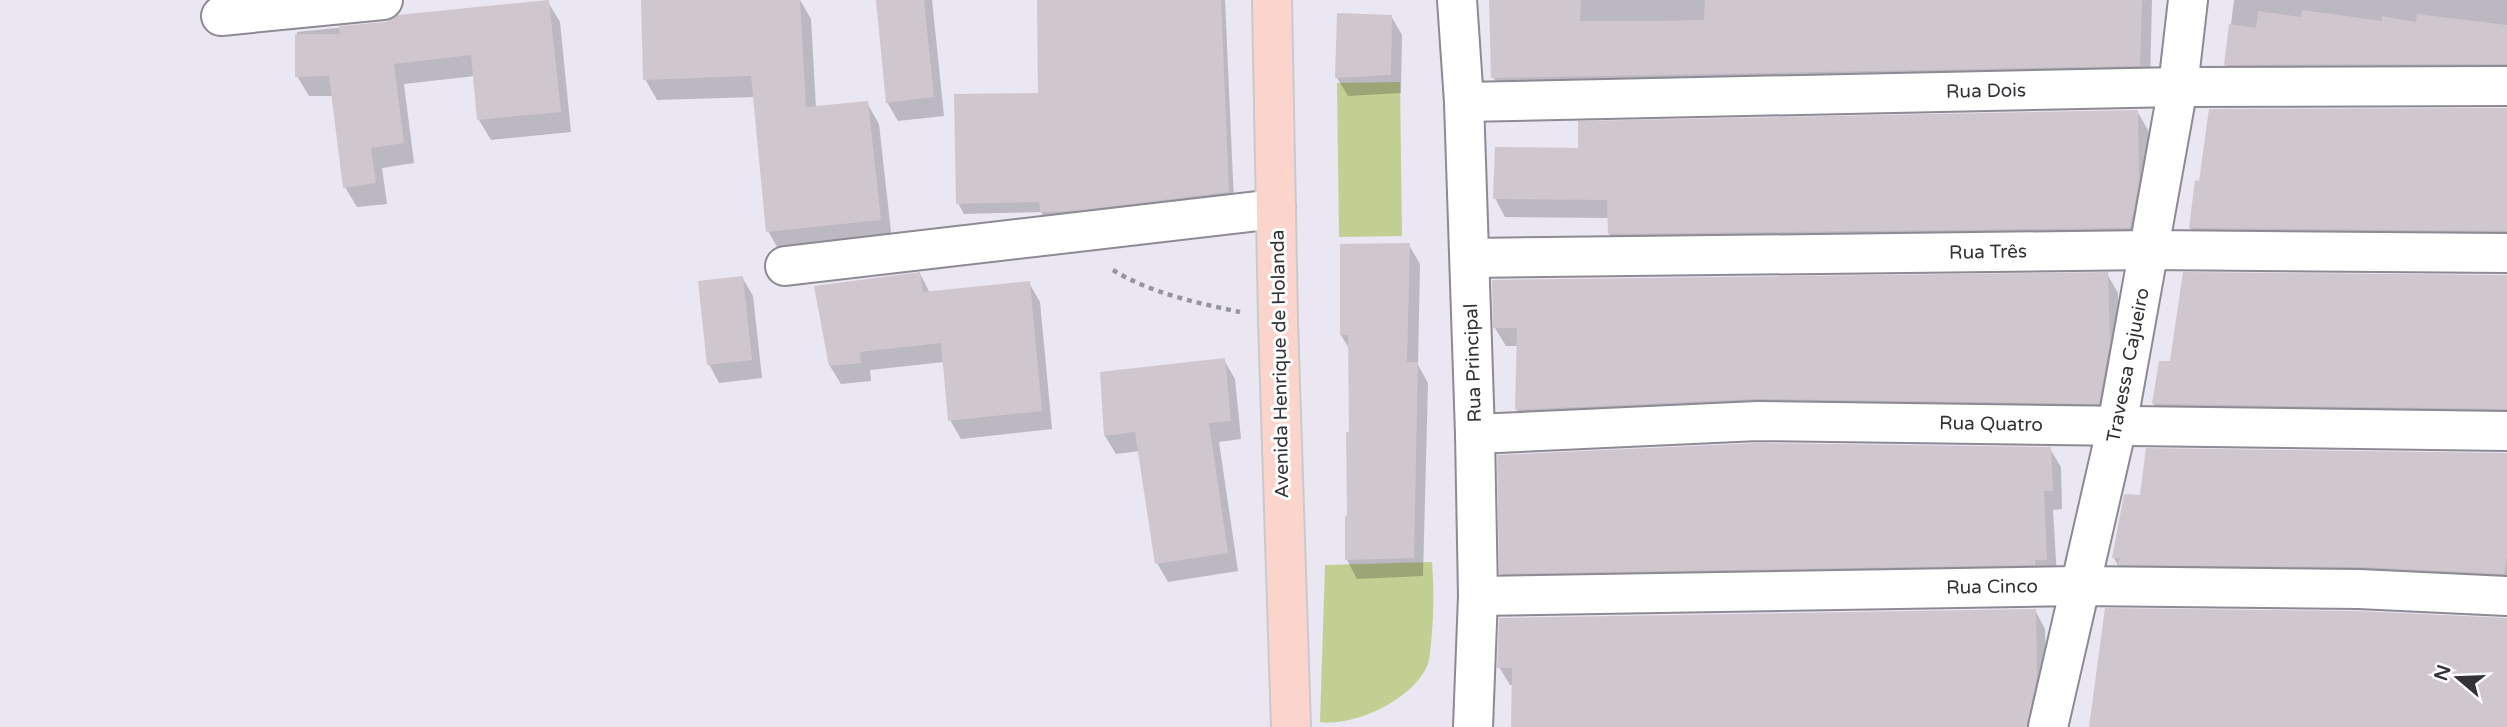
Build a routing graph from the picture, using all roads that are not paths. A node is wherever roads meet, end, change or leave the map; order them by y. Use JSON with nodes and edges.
{"nodes":[{"id":1,"x":383,"y":0,"type":"edge"},
{"id":2,"x":1272,"y":0,"type":"edge"},
{"id":3,"x":1457,"y":0,"type":"edge"},
{"id":4,"x":2188,"y":0,"type":"edge"},
{"id":5,"x":221,"y":16,"type":"dead end"},
{"id":6,"x":2507,"y":86,"type":"edge"},
{"id":7,"x":2178,"y":87,"type":"junction"},
{"id":8,"x":1464,"y":102,"type":"junction"},
{"id":9,"x":1276,"y":209,"type":"junction"},
{"id":10,"x":2151,"y":250,"type":"junction"},
{"id":11,"x":2507,"y":253,"type":"edge"},
{"id":12,"x":1470,"y":258,"type":"junction"},
{"id":13,"x":785,"y":266,"type":"dead end"},
{"id":14,"x":2117,"y":426,"type":"junction"},
{"id":15,"x":2507,"y":431,"type":"edge"},
{"id":16,"x":1475,"y":434,"type":"junction"},
{"id":17,"x":2078,"y":586,"type":"junction"},
{"id":18,"x":1478,"y":596,"type":"junction"},
{"id":19,"x":2507,"y":596,"type":"edge"},
{"id":20,"x":1291,"y":727,"type":"edge"},
{"id":21,"x":1472,"y":727,"type":"edge"},
{"id":22,"x":2048,"y":727,"type":"edge"}],
"edges":[{"from":1,"to":5,"type":"street"},
{"from":2,"to":9,"type":"main road","name":"Avenida Henrique de Holanda"},
{"from":3,"to":8,"type":"street","name":"Rua Principal"},
{"from":4,"to":7,"type":"street","name":"Travessa Cajueiro"},
{"from":6,"to":7,"type":"street","name":"Rua Dois"},
{"from":7,"to":8,"type":"street","name":"Rua Dois"},
{"from":7,"to":10,"type":"street","name":"Travessa Cajueiro"},
{"from":8,"to":12,"type":"street","name":"Rua Principal"},
{"from":9,"to":13,"type":"street"},
{"from":9,"to":20,"type":"main road","name":"Avenida Henrique de Holanda"},
{"from":10,"to":11,"type":"street","name":"Rua Três"},
{"from":10,"to":12,"type":"street","name":"Rua Três"},
{"from":10,"to":14,"type":"street","name":"Travessa Cajueiro"},
{"from":12,"to":16,"type":"street","name":"Rua Principal"},
{"from":14,"to":15,"type":"street","name":"Rua Quatro"},
{"from":14,"to":16,"type":"street","name":"Rua Quatro"},
{"from":14,"to":17,"type":"street","name":"Travessa Cajueiro"},
{"from":16,"to":18,"type":"street","name":"Rua Principal"},
{"from":17,"to":18,"type":"street","name":"Rua Cinco"},
{"from":17,"to":19,"type":"street","name":"Rua Cinco"},
{"from":17,"to":22,"type":"street","name":"Travessa Cajueiro"},
{"from":18,"to":21,"type":"street","name":"Rua Principal"}]}
